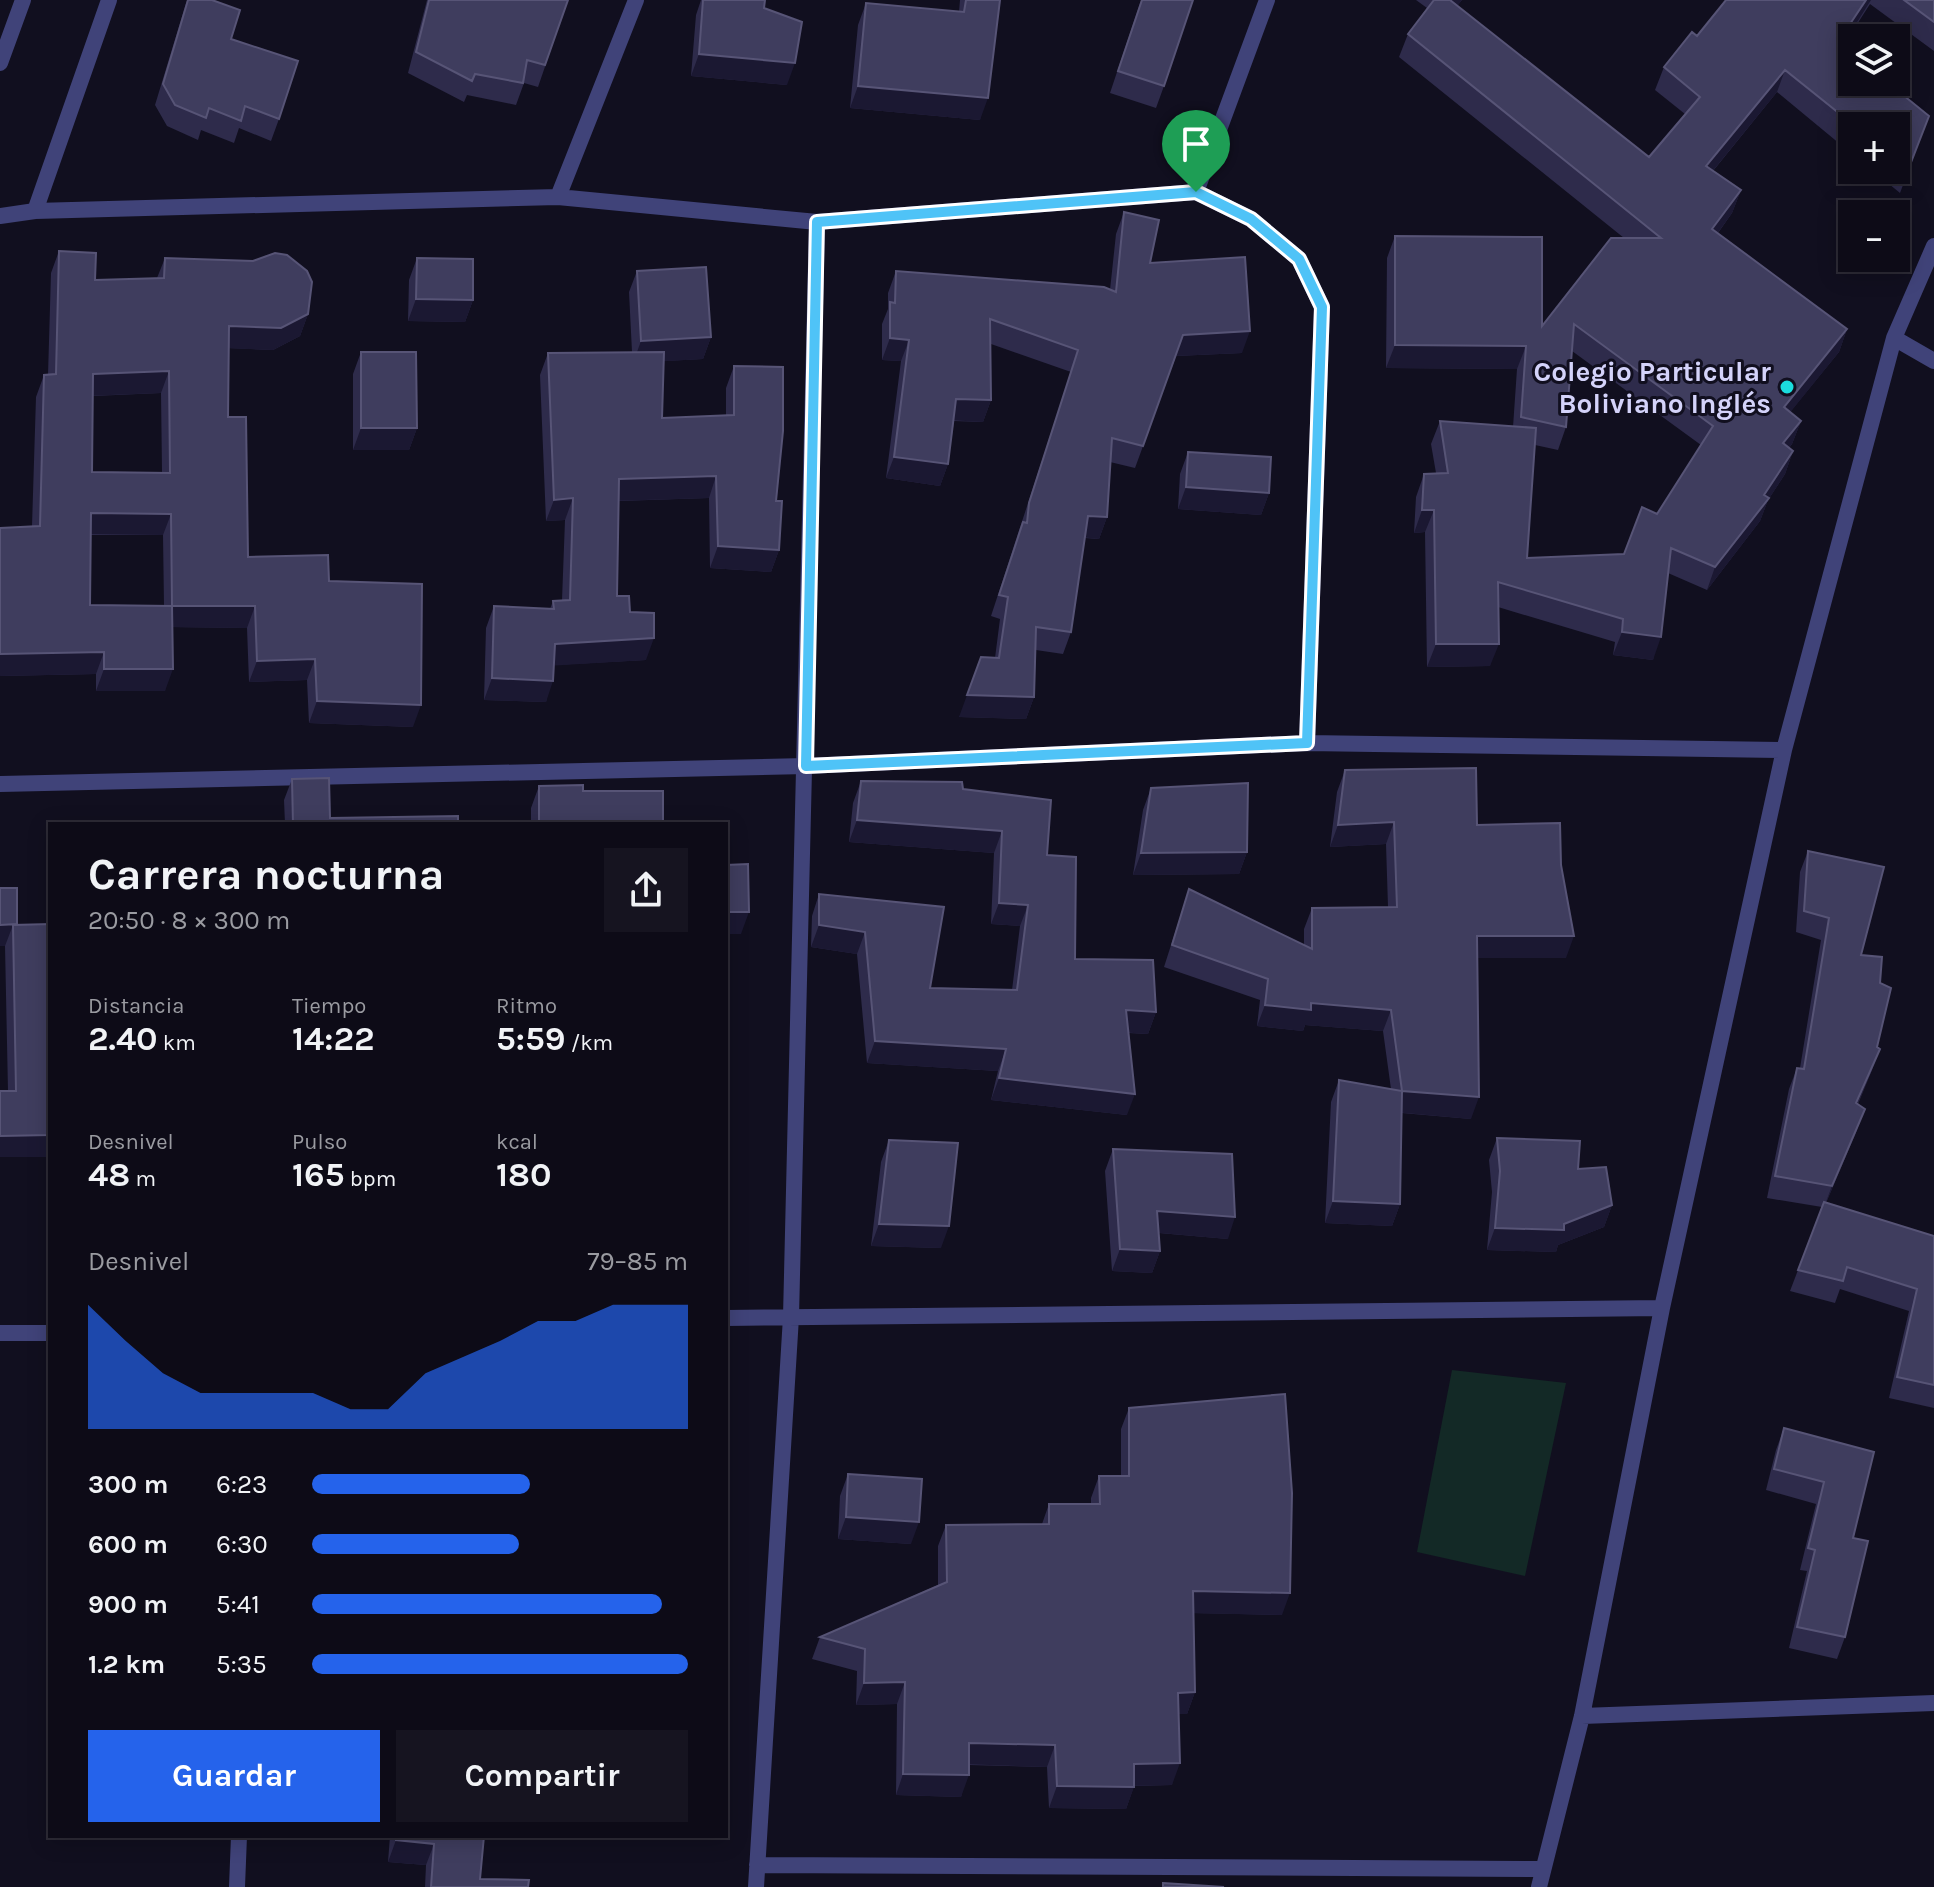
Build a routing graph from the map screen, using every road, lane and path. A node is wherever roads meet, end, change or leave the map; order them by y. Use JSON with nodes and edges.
{"nodes":[{"id":1,"x":23,"y":0,"type":"edge"},
{"id":2,"x":109,"y":0,"type":"edge"},
{"id":3,"x":636,"y":0,"type":"edge"},
{"id":4,"x":1267,"y":0,"type":"edge"},
{"id":5,"x":0,"y":63,"type":"edge"},
{"id":6,"x":1196,"y":192,"type":"junction"},
{"id":7,"x":558,"y":197,"type":"junction"},
{"id":8,"x":35,"y":211,"type":"junction"},
{"id":9,"x":0,"y":216,"type":"edge"},
{"id":10,"x":817,"y":222,"type":"junction"},
{"id":11,"x":1934,"y":246,"type":"edge"},
{"id":12,"x":1894,"y":338,"type":"junction"},
{"id":13,"x":1934,"y":361,"type":"edge"},
{"id":14,"x":1307,"y":743,"type":"junction"},
{"id":15,"x":1784,"y":750,"type":"junction"},
{"id":16,"x":806,"y":766,"type":"junction"},
{"id":17,"x":0,"y":784,"type":"edge"},
{"id":18,"x":1662,"y":1308,"type":"junction"},
{"id":19,"x":791,"y":1317,"type":"junction"},
{"id":20,"x":728,"y":1318,"type":"edge"},
{"id":21,"x":0,"y":1333,"type":"edge"},
{"id":22,"x":48,"y":1333,"type":"edge"},
{"id":23,"x":1934,"y":1703,"type":"edge"},
{"id":24,"x":1582,"y":1716,"type":"junction"},
{"id":25,"x":239,"y":1838,"type":"edge"},
{"id":26,"x":757,"y":1865,"type":"junction"},
{"id":27,"x":1543,"y":1869,"type":"junction"},
{"id":28,"x":237,"y":1887,"type":"edge"},
{"id":29,"x":756,"y":1887,"type":"edge"},
{"id":30,"x":1539,"y":1887,"type":"edge"}],
"edges":[{"from":1,"to":5,"type":"street"},
{"from":2,"to":8,"type":"street"},
{"from":3,"to":7,"type":"street"},
{"from":4,"to":6,"type":"street"},
{"from":6,"to":10,"type":"street"},
{"from":6,"to":14,"type":"street"},
{"from":7,"to":8,"type":"street"},
{"from":7,"to":10,"type":"street"},
{"from":8,"to":9,"type":"street"},
{"from":10,"to":16,"type":"street"},
{"from":11,"to":12,"type":"street"},
{"from":12,"to":13,"type":"street"},
{"from":12,"to":15,"type":"street"},
{"from":14,"to":15,"type":"street"},
{"from":14,"to":16,"type":"street"},
{"from":15,"to":18,"type":"street"},
{"from":16,"to":17,"type":"street"},
{"from":16,"to":19,"type":"street"},
{"from":18,"to":19,"type":"street"},
{"from":18,"to":24,"type":"street"},
{"from":19,"to":20,"type":"street"},
{"from":19,"to":26,"type":"street"},
{"from":21,"to":22,"type":"street"},
{"from":23,"to":24,"type":"street"},
{"from":24,"to":27,"type":"street"},
{"from":25,"to":28,"type":"street"},
{"from":26,"to":27,"type":"street"},
{"from":26,"to":29,"type":"street"},
{"from":27,"to":30,"type":"street"}]}
